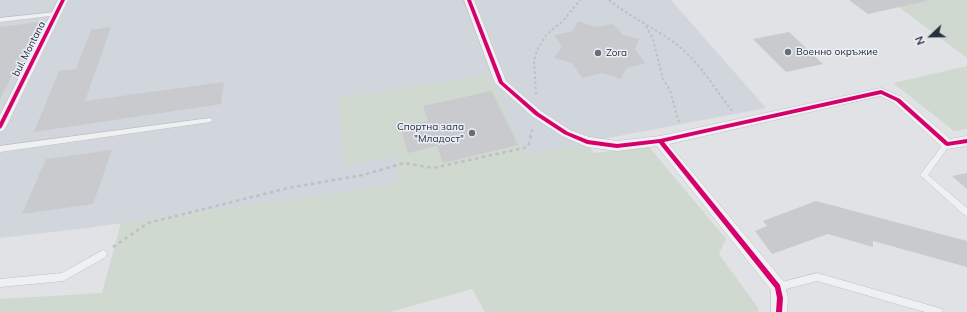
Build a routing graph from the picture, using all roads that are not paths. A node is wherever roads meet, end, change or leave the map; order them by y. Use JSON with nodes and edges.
{"nodes":[{"id":1,"x":63,"y":0,"type":"edge"},
{"id":2,"x":469,"y":0,"type":"edge"},
{"id":3,"x":56,"y":14,"type":"junction"},
{"id":4,"x":0,"y":20,"type":"edge"},
{"id":5,"x":4,"y":112,"type":"edge"},
{"id":6,"x":210,"y":120,"type":"dead end"},
{"id":7,"x":0,"y":127,"type":"edge"},
{"id":8,"x":967,"y":140,"type":"edge"},
{"id":9,"x":660,"y":141,"type":"junction"},
{"id":10,"x":947,"y":144,"type":"junction"},
{"id":11,"x":0,"y":148,"type":"edge"},
{"id":12,"x":967,"y":213,"type":"edge"},
{"id":13,"x":103,"y":254,"type":"road end"},
{"id":14,"x":0,"y":283,"type":"edge"},
{"id":15,"x":778,"y":287,"type":"junction"},
{"id":16,"x":779,"y":312,"type":"edge"},
{"id":17,"x":940,"y":312,"type":"edge"}],
"edges":[{"from":1,"to":3,"type":"street","name":"bul. Montana"},
{"from":2,"to":9,"type":"street"},
{"from":3,"to":4,"type":"lane"},
{"from":3,"to":5,"type":"street","name":"bul. Montana"},
{"from":5,"to":7,"type":"street","name":"bul. Montana"},
{"from":6,"to":11,"type":"lane"},
{"from":8,"to":10,"type":"street"},
{"from":9,"to":10,"type":"street"},
{"from":9,"to":15,"type":"street"},
{"from":10,"to":12,"type":"lane"},
{"from":13,"to":14,"type":"lane"},
{"from":15,"to":16,"type":"street"},
{"from":15,"to":17,"type":"lane"}]}
